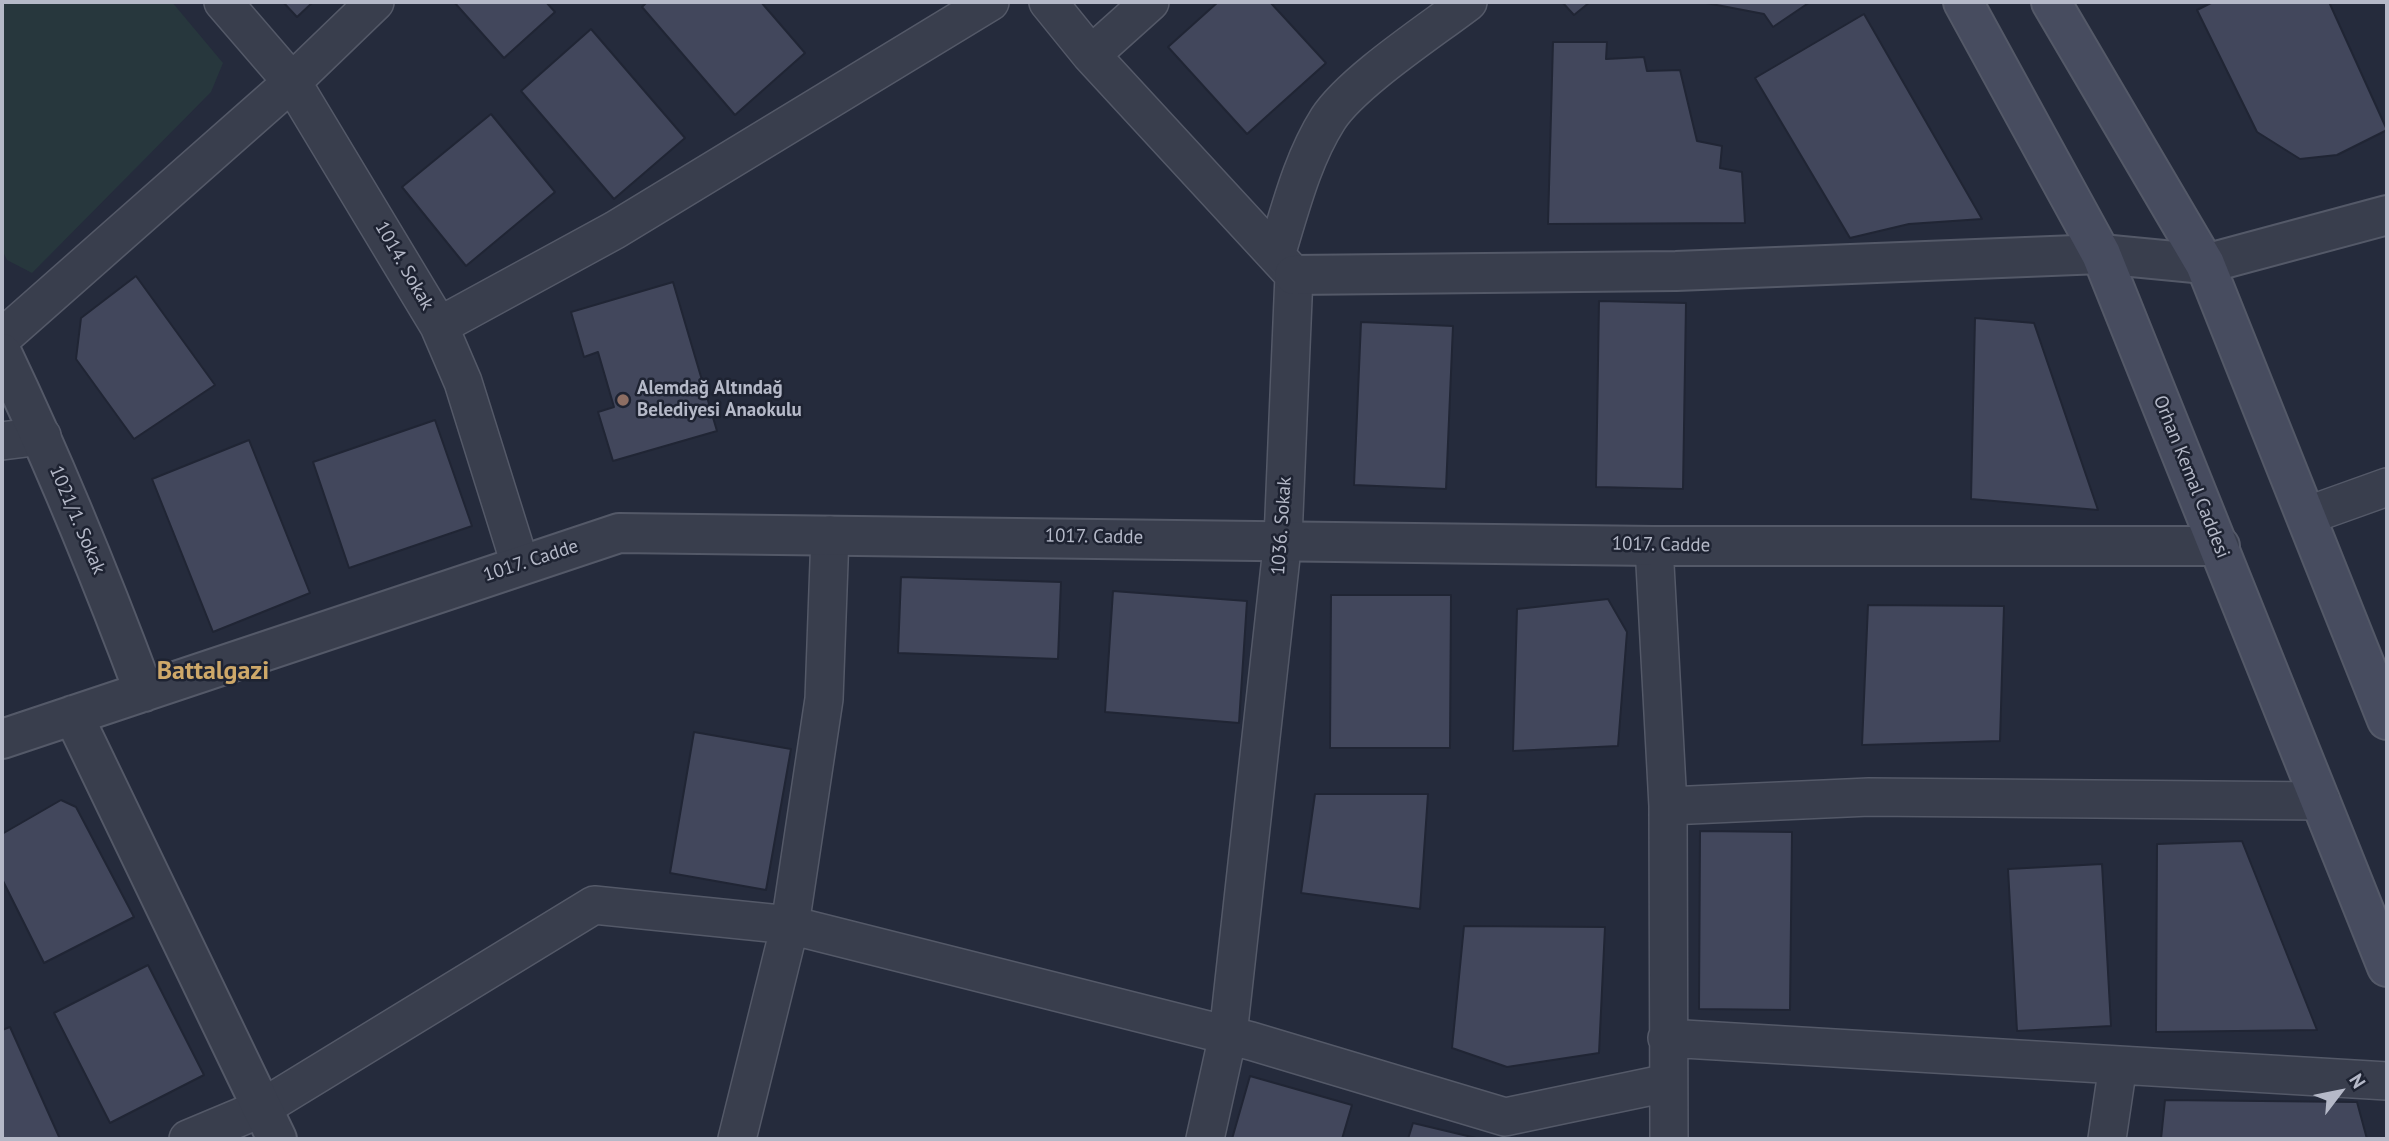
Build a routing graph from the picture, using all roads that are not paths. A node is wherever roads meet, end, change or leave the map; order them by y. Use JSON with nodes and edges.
{"nodes":[{"id":1,"x":223,"y":2,"type":"edge"},
{"id":2,"x":375,"y":2,"type":"edge"},
{"id":3,"x":990,"y":2,"type":"edge"},
{"id":4,"x":1048,"y":2,"type":"edge"},
{"id":5,"x":1150,"y":2,"type":"edge"},
{"id":6,"x":1468,"y":2,"type":"edge"},
{"id":7,"x":1963,"y":2,"type":"edge"},
{"id":8,"x":2051,"y":2,"type":"edge"},
{"id":9,"x":1091,"y":55,"type":"junction"},
{"id":10,"x":292,"y":82,"type":"junction"},
{"id":11,"x":2387,"y":215,"type":"edge"},
{"id":12,"x":2101,"y":254,"type":"junction"},
{"id":13,"x":2205,"y":264,"type":"junction"},
{"id":14,"x":1285,"y":265,"type":"junction"},
{"id":15,"x":439,"y":326,"type":"junction"},
{"id":16,"x":2,"y":338,"type":"edge"},
{"id":17,"x":2,"y":353,"type":"edge"},
{"id":18,"x":41,"y":436,"type":"junction"},
{"id":19,"x":2,"y":441,"type":"edge"},
{"id":20,"x":2387,"y":487,"type":"edge"},
{"id":21,"x":2306,"y":516,"type":"junction"},
{"id":22,"x":830,"y":535,"type":"junction"},
{"id":23,"x":1283,"y":539,"type":"junction"},
{"id":24,"x":1654,"y":546,"type":"junction"},
{"id":25,"x":2220,"y":546,"type":"junction"},
{"id":26,"x":520,"y":564,"type":"junction"},
{"id":27,"x":144,"y":692,"type":"junction"},
{"id":28,"x":73,"y":715,"type":"junction"},
{"id":29,"x":2387,"y":720,"type":"edge"},
{"id":30,"x":2,"y":739,"type":"edge"},
{"id":31,"x":2320,"y":801,"type":"junction"},
{"id":32,"x":1668,"y":806,"type":"junction"},
{"id":33,"x":790,"y":925,"type":"junction"},
{"id":34,"x":2387,"y":967,"type":"edge"},
{"id":35,"x":1228,"y":1035,"type":"junction"},
{"id":36,"x":1667,"y":1038,"type":"junction"},
{"id":37,"x":2118,"y":1065,"type":"junction"},
{"id":38,"x":2387,"y":1081,"type":"edge"},
{"id":39,"x":1667,"y":1083,"type":"junction"},
{"id":40,"x":269,"y":1123,"type":"edge"},
{"id":41,"x":188,"y":1139,"type":"edge"},
{"id":42,"x":737,"y":1139,"type":"edge"},
{"id":43,"x":1205,"y":1139,"type":"edge"},
{"id":44,"x":1669,"y":1139,"type":"edge"},
{"id":45,"x":2107,"y":1139,"type":"edge"}],
"edges":[{"from":1,"to":10,"type":"street","name":"1014. Sokak"},
{"from":2,"to":10,"type":"street"},
{"from":3,"to":15,"type":"street"},
{"from":4,"to":9,"type":"street"},
{"from":5,"to":9,"type":"street"},
{"from":6,"to":14,"type":"street","name":"1036. Sokak"},
{"from":7,"to":12,"type":"main road","name":"Orhan Kemal Caddesi"},
{"from":8,"to":13,"type":"main road"},
{"from":9,"to":14,"type":"street"},
{"from":10,"to":15,"type":"street","name":"1014. Sokak"},
{"from":10,"to":16,"type":"street"},
{"from":11,"to":13,"type":"street"},
{"from":12,"to":13,"type":"street"},
{"from":12,"to":14,"type":"street"},
{"from":12,"to":25,"type":"main road","name":"Orhan Kemal Caddesi"},
{"from":13,"to":21,"type":"main road"},
{"from":14,"to":23,"type":"street","name":"1036. Sokak"},
{"from":15,"to":26,"type":"street","name":"1014. Sokak"},
{"from":17,"to":18,"type":"street","name":"1021/1. Sokak"},
{"from":18,"to":19,"type":"street"},
{"from":18,"to":27,"type":"street","name":"1021/1. Sokak"},
{"from":20,"to":21,"type":"street"},
{"from":21,"to":29,"type":"main road"},
{"from":22,"to":23,"type":"street","name":"1017. Cadde"},
{"from":22,"to":26,"type":"street","name":"1017. Cadde"},
{"from":22,"to":33,"type":"street"},
{"from":23,"to":24,"type":"street","name":"1017. Cadde"},
{"from":23,"to":35,"type":"street","name":"1036. Sokak"},
{"from":24,"to":25,"type":"street","name":"1017. Cadde"},
{"from":24,"to":32,"type":"street"},
{"from":25,"to":31,"type":"main road","name":"Orhan Kemal Caddesi"},
{"from":26,"to":27,"type":"street","name":"1017. Cadde"},
{"from":27,"to":28,"type":"street","name":"1017. Cadde"},
{"from":28,"to":30,"type":"street","name":"1017. Cadde"},
{"from":28,"to":40,"type":"street"},
{"from":31,"to":32,"type":"street"},
{"from":31,"to":34,"type":"main road","name":"Orhan Kemal Caddesi"},
{"from":32,"to":36,"type":"street"},
{"from":33,"to":35,"type":"street"},
{"from":33,"to":40,"type":"street"},
{"from":33,"to":42,"type":"street"},
{"from":35,"to":39,"type":"street"},
{"from":35,"to":43,"type":"street","name":"1036. Sokak"},
{"from":36,"to":37,"type":"street"},
{"from":36,"to":39,"type":"street"},
{"from":37,"to":38,"type":"street"},
{"from":37,"to":45,"type":"street"},
{"from":39,"to":44,"type":"street"},
{"from":40,"to":41,"type":"street"}]}
